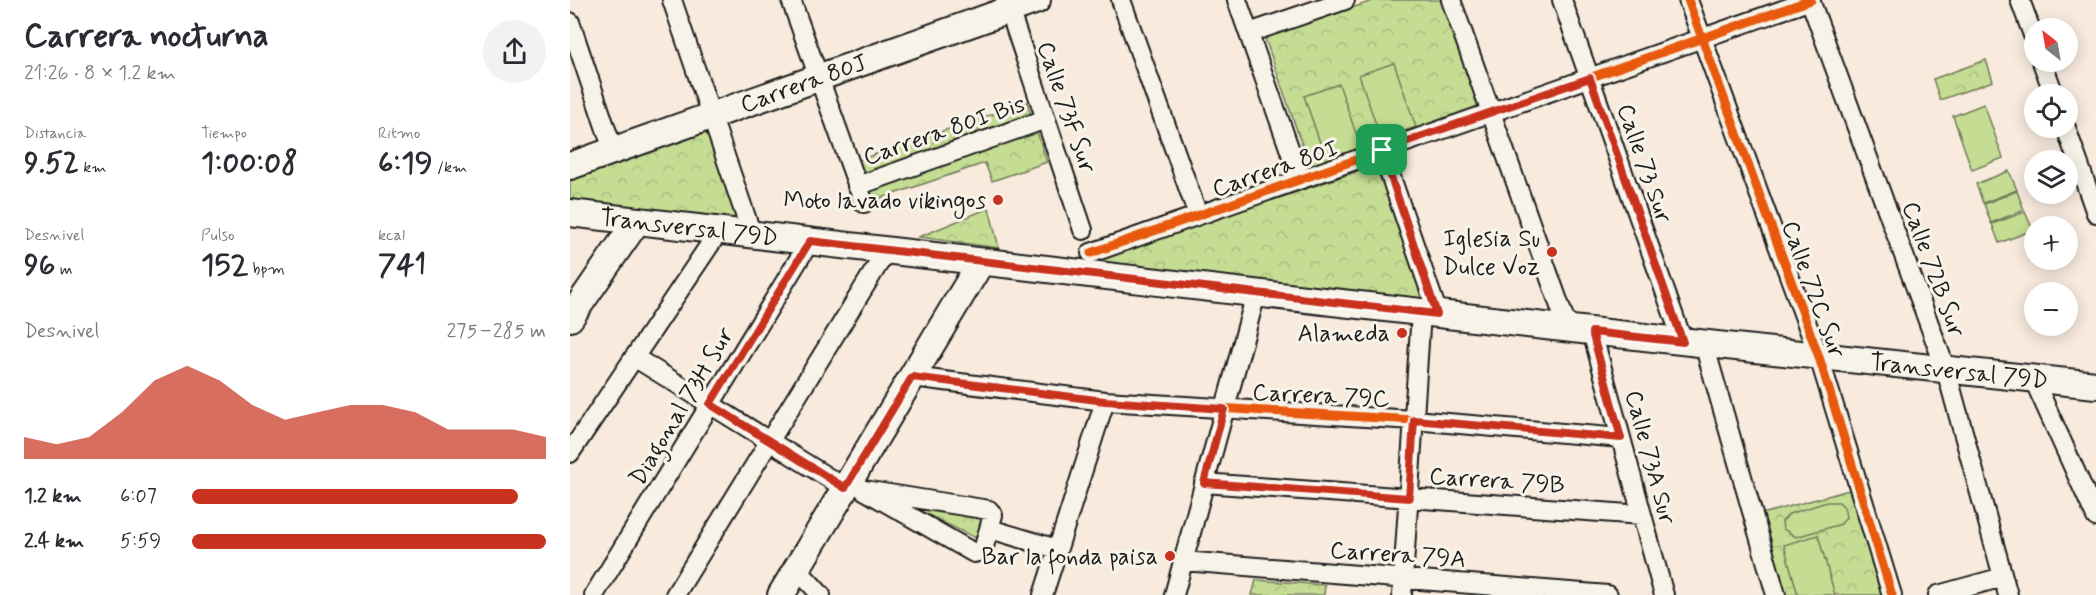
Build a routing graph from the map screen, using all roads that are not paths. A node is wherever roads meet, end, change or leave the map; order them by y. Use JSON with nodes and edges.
{"nodes":[{"id":1,"x":672,"y":0,"type":"edge"},
{"id":2,"x":791,"y":0,"type":"edge"},
{"id":3,"x":1037,"y":0,"type":"edge"},
{"id":4,"x":1121,"y":0,"type":"edge"},
{"id":5,"x":1237,"y":0,"type":"edge"},
{"id":6,"x":1344,"y":0,"type":"edge"},
{"id":7,"x":1451,"y":0,"type":"edge"},
{"id":8,"x":1562,"y":0,"type":"edge"},
{"id":9,"x":1688,"y":0,"type":"edge"},
{"id":10,"x":1810,"y":0,"type":"edge"},
{"id":11,"x":2020,"y":0,"type":"edge"},
{"id":12,"x":1007,"y":5,"type":"edge"},
{"id":13,"x":2027,"y":18,"type":"edge"},
{"id":14,"x":570,"y":22,"type":"edge"},
{"id":15,"x":1249,"y":33,"type":"junction"},
{"id":16,"x":1701,"y":38,"type":"junction"},
{"id":17,"x":575,"y":54,"type":"edge"},
{"id":18,"x":819,"y":77,"type":"junction"},
{"id":19,"x":1590,"y":78,"type":"junction"},
{"id":20,"x":1491,"y":112,"type":"junction"},
{"id":21,"x":712,"y":115,"type":"junction"},
{"id":22,"x":1046,"y":119,"type":"junction"},
{"id":23,"x":2070,"y":138,"type":"edge"},
{"id":24,"x":613,"y":150,"type":"junction"},
{"id":25,"x":1382,"y":150,"type":"junction"},
{"id":26,"x":570,"y":166,"type":"edge"},
{"id":27,"x":1300,"y":179,"type":"junction"},
{"id":28,"x":2091,"y":184,"type":"edge"},
{"id":29,"x":570,"y":213,"type":"edge"},
{"id":30,"x":2096,"y":213,"type":"edge"},
{"id":31,"x":1198,"y":215,"type":"junction"},
{"id":32,"x":637,"y":221,"type":"junction"},
{"id":33,"x":1083,"y":230,"type":"dead end"},
{"id":34,"x":719,"y":231,"type":"junction"},
{"id":35,"x":752,"y":235,"type":"junction"},
{"id":36,"x":810,"y":241,"type":"junction"},
{"id":37,"x":890,"y":251,"type":"junction"},
{"id":38,"x":1091,"y":253,"type":"dead end"},
{"id":39,"x":981,"y":262,"type":"junction"},
{"id":40,"x":1256,"y":294,"type":"junction"},
{"id":41,"x":574,"y":304,"type":"edge"},
{"id":42,"x":1429,"y":314,"type":"junction"},
{"id":43,"x":1580,"y":330,"type":"junction"},
{"id":44,"x":1693,"y":343,"type":"junction"},
{"id":45,"x":634,"y":357,"type":"junction"},
{"id":46,"x":1819,"y":357,"type":"junction"},
{"id":47,"x":1946,"y":370,"type":"junction"},
{"id":48,"x":912,"y":377,"type":"junction"},
{"id":49,"x":2033,"y":378,"type":"junction"},
{"id":50,"x":2096,"y":385,"type":"edge"},
{"id":51,"x":1105,"y":401,"type":"junction"},
{"id":52,"x":710,"y":404,"type":"junction"},
{"id":53,"x":1224,"y":409,"type":"junction"},
{"id":54,"x":1414,"y":420,"type":"junction"},
{"id":55,"x":1621,"y":438,"type":"junction"},
{"id":56,"x":769,"y":441,"type":"junction"},
{"id":57,"x":570,"y":453,"type":"edge"},
{"id":58,"x":1204,"y":483,"type":"junction"},
{"id":59,"x":845,"y":488,"type":"junction"},
{"id":60,"x":1409,"y":498,"type":"junction"},
{"id":61,"x":1642,"y":515,"type":"junction"},
{"id":62,"x":2096,"y":517,"type":"edge"},
{"id":63,"x":990,"y":528,"type":"junction"},
{"id":64,"x":1057,"y":549,"type":"junction"},
{"id":65,"x":1183,"y":561,"type":"junction"},
{"id":66,"x":810,"y":583,"type":"edge"},
{"id":67,"x":2006,"y":586,"type":"edge"},
{"id":68,"x":1403,"y":587,"type":"edge"},
{"id":69,"x":594,"y":595,"type":"edge"},
{"id":70,"x":675,"y":595,"type":"edge"},
{"id":71,"x":781,"y":595,"type":"edge"},
{"id":72,"x":830,"y":595,"type":"edge"},
{"id":73,"x":1043,"y":595,"type":"edge"},
{"id":74,"x":1174,"y":595,"type":"edge"},
{"id":75,"x":1608,"y":595,"type":"edge"},
{"id":76,"x":1664,"y":595,"type":"edge"},
{"id":77,"x":1776,"y":595,"type":"edge"},
{"id":78,"x":1892,"y":595,"type":"edge"},
{"id":79,"x":1938,"y":595,"type":"edge"}],
"edges":[{"from":1,"to":21,"type":"street"},
{"from":2,"to":18,"type":"street"},
{"from":3,"to":12,"type":"main road","name":"Carrera 80J"},
{"from":4,"to":31,"type":"street"},
{"from":5,"to":15,"type":"street"},
{"from":6,"to":15,"type":"street"},
{"from":7,"to":20,"type":"street","name":"Calle 73A Sur"},
{"from":8,"to":19,"type":"street","name":"Calle 73 Sur"},
{"from":9,"to":16,"type":"street","name":"Calle 72C Sur"},
{"from":10,"to":16,"type":"street","name":"Carrera 80I"},
{"from":10,"to":47,"type":"street","name":"Calle 72B Sur"},
{"from":11,"to":13,"type":"street"},
{"from":12,"to":18,"type":"main road","name":"Carrera 80J"},
{"from":12,"to":22,"type":"street","name":"Calle 73F Sur"},
{"from":14,"to":17,"type":"street"},
{"from":15,"to":27,"type":"street"},
{"from":16,"to":19,"type":"street","name":"Carrera 80I"},
{"from":16,"to":46,"type":"street","name":"Calle 72C Sur"},
{"from":17,"to":24,"type":"street"},
{"from":18,"to":21,"type":"main road","name":"Carrera 80J"},
{"from":18,"to":22,"type":"street","name":"Carrera 80I Bis"},
{"from":19,"to":20,"type":"street","name":"Carrera 80I"},
{"from":19,"to":44,"type":"street","name":"Calle 73 Sur"},
{"from":20,"to":25,"type":"street","name":"Carrera 80I"},
{"from":20,"to":43,"type":"street","name":"Calle 73A Sur"},
{"from":21,"to":24,"type":"main road","name":"Carrera 80J"},
{"from":21,"to":35,"type":"street"},
{"from":22,"to":33,"type":"street","name":"Calle 73F Sur"},
{"from":23,"to":28,"type":"street"},
{"from":24,"to":26,"type":"main road","name":"Carrera 80J"},
{"from":25,"to":27,"type":"street","name":"Carrera 80I"},
{"from":25,"to":42,"type":"street"},
{"from":27,"to":31,"type":"street","name":"Carrera 80I"},
{"from":28,"to":30,"type":"street"},
{"from":29,"to":32,"type":"main road","name":"Transversal 79D"},
{"from":31,"to":38,"type":"street","name":"Carrera 80I"},
{"from":32,"to":34,"type":"main road","name":"Transversal 79D"},
{"from":32,"to":41,"type":"main road"},
{"from":34,"to":35,"type":"main road","name":"Transversal 79D"},
{"from":34,"to":45,"type":"street"},
{"from":35,"to":36,"type":"main road","name":"Transversal 79D"},
{"from":36,"to":37,"type":"main road","name":"Transversal 79D"},
{"from":36,"to":52,"type":"street","name":"Diagonal 73H Sur"},
{"from":37,"to":39,"type":"main road","name":"Transversal 79D"},
{"from":37,"to":56,"type":"street"},
{"from":39,"to":40,"type":"main road","name":"Transversal 79D"},
{"from":39,"to":48,"type":"main road"},
{"from":40,"to":42,"type":"main road","name":"Transversal 79D"},
{"from":40,"to":53,"type":"street"},
{"from":42,"to":43,"type":"main road","name":"Transversal 79D"},
{"from":42,"to":54,"type":"street"},
{"from":43,"to":44,"type":"main road","name":"Transversal 79D"},
{"from":43,"to":55,"type":"street","name":"Calle 73A Sur"},
{"from":44,"to":46,"type":"main road","name":"Transversal 79D"},
{"from":44,"to":77,"type":"street","name":"Calle 73 Sur"},
{"from":45,"to":52,"type":"street"},
{"from":45,"to":57,"type":"street"},
{"from":46,"to":47,"type":"main road","name":"Transversal 79D"},
{"from":46,"to":78,"type":"street","name":"Calle 72C Sur"},
{"from":47,"to":49,"type":"main road","name":"Transversal 79D"},
{"from":47,"to":67,"type":"street","name":"Calle 72B Sur"},
{"from":48,"to":51,"type":"street","name":"Carrera 79C"},
{"from":48,"to":59,"type":"main road"},
{"from":49,"to":50,"type":"main road","name":"Transversal 79D"},
{"from":49,"to":62,"type":"street"},
{"from":51,"to":53,"type":"street","name":"Carrera 79C"},
{"from":51,"to":64,"type":"street"},
{"from":52,"to":56,"type":"street"},
{"from":52,"to":69,"type":"street","name":"Diagonal 73H Sur"},
{"from":53,"to":54,"type":"street","name":"Carrera 79C"},
{"from":53,"to":58,"type":"street"},
{"from":54,"to":55,"type":"street","name":"Carrera 79C"},
{"from":54,"to":60,"type":"street"},
{"from":55,"to":61,"type":"street","name":"Calle 73A Sur"},
{"from":56,"to":59,"type":"street"},
{"from":56,"to":70,"type":"street"},
{"from":58,"to":60,"type":"street","name":"Carrera 79B"},
{"from":58,"to":65,"type":"street"},
{"from":59,"to":66,"type":"main road"},
{"from":60,"to":61,"type":"street","name":"Carrera 79B"},
{"from":60,"to":68,"type":"street"},
{"from":61,"to":76,"type":"street","name":"Calle 73A Sur"},
{"from":63,"to":63,"type":"street"},
{"from":63,"to":64,"type":"street"},
{"from":64,"to":73,"type":"street"},
{"from":65,"to":68,"type":"street","name":"Carrera 79A"},
{"from":65,"to":74,"type":"street"},
{"from":66,"to":71,"type":"main road"},
{"from":66,"to":72,"type":"street"},
{"from":67,"to":79,"type":"street"},
{"from":68,"to":75,"type":"street","name":"Carrera 79A"}]}
